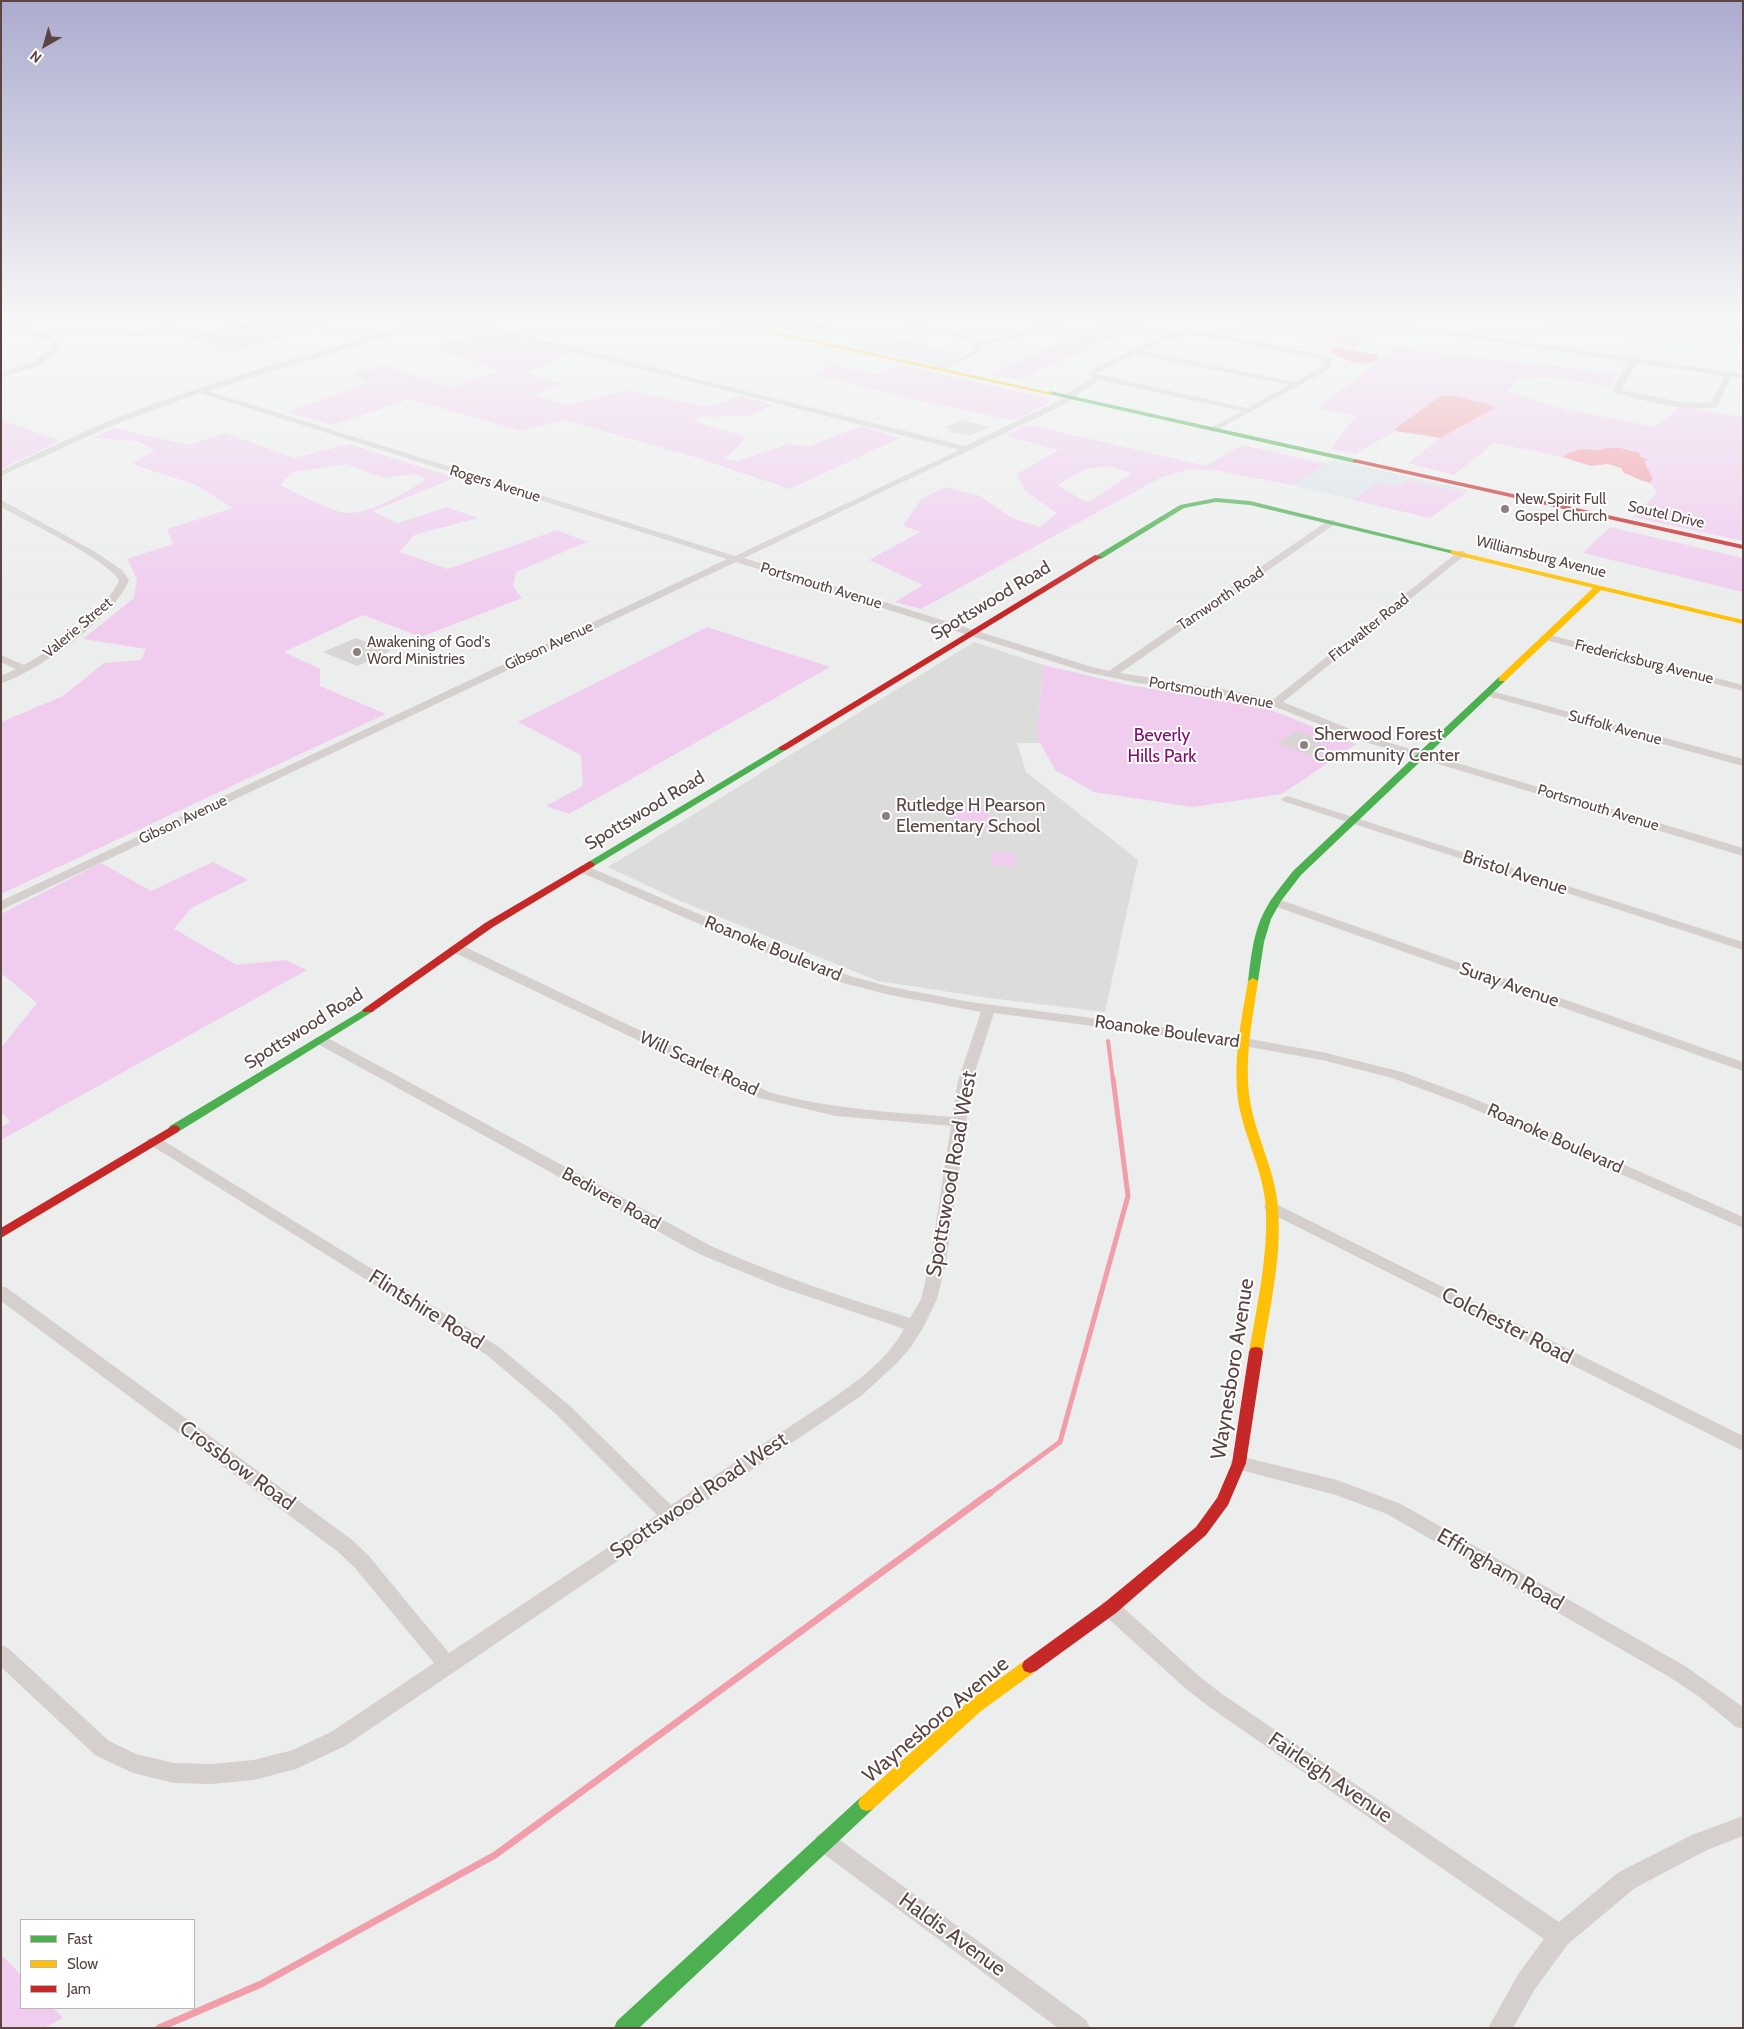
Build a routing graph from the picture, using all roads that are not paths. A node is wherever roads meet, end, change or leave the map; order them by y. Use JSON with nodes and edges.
{"nodes":[{"id":1,"x":142,"y":412,"type":"edge"},
{"id":2,"x":266,"y":412,"type":"edge"},
{"id":3,"x":820,"y":412,"type":"edge"},
{"id":4,"x":1043,"y":412,"type":"edge"},
{"id":5,"x":1130,"y":412,"type":"edge"},
{"id":6,"x":1245,"y":412,"type":"edge"},
{"id":7,"x":1213,"y":430,"type":"junction"},
{"id":8,"x":966,"y":449,"type":"junction"},
{"id":9,"x":1,"y":474,"type":"edge"},
{"id":10,"x":1,"y":503,"type":"edge"},
{"id":11,"x":1332,"y":522,"type":"junction"},
{"id":12,"x":1743,"y":548,"type":"edge"},
{"id":13,"x":1462,"y":554,"type":"junction"},
{"id":14,"x":734,"y":558,"type":"junction"},
{"id":15,"x":1599,"y":587,"type":"junction"},
{"id":16,"x":1743,"y":622,"type":"edge"},
{"id":17,"x":972,"y":633,"type":"junction"},
{"id":18,"x":1546,"y":637,"type":"junction"},
{"id":19,"x":1,"y":658,"type":"edge"},
{"id":20,"x":24,"y":669,"type":"junction"},
{"id":21,"x":1110,"y":675,"type":"junction"},
{"id":22,"x":1,"y":680,"type":"edge"},
{"id":23,"x":1743,"y":688,"type":"edge"},
{"id":24,"x":1488,"y":693,"type":"junction"},
{"id":25,"x":1276,"y":703,"type":"junction"},
{"id":26,"x":1421,"y":755,"type":"junction"},
{"id":27,"x":1743,"y":763,"type":"edge"},
{"id":28,"x":1287,"y":799,"type":"dead end"},
{"id":29,"x":1352,"y":821,"type":"junction"},
{"id":30,"x":1743,"y":852,"type":"edge"},
{"id":31,"x":584,"y":869,"type":"junction"},
{"id":32,"x":1275,"y":902,"type":"junction"},
{"id":33,"x":1,"y":906,"type":"edge"},
{"id":34,"x":1743,"y":946,"type":"edge"},
{"id":35,"x":456,"y":948,"type":"junction"},
{"id":36,"x":989,"y":1008,"type":"junction"},
{"id":37,"x":321,"y":1040,"type":"junction"},
{"id":38,"x":1244,"y":1042,"type":"junction"},
{"id":39,"x":1743,"y":1067,"type":"edge"},
{"id":40,"x":958,"y":1122,"type":"junction"},
{"id":41,"x":154,"y":1141,"type":"junction"},
{"id":42,"x":1272,"y":1207,"type":"junction"},
{"id":43,"x":1743,"y":1222,"type":"edge"},
{"id":44,"x":1,"y":1234,"type":"edge"},
{"id":45,"x":1,"y":1292,"type":"edge"},
{"id":46,"x":916,"y":1326,"type":"junction"},
{"id":47,"x":1743,"y":1444,"type":"edge"},
{"id":48,"x":1239,"y":1463,"type":"junction"},
{"id":49,"x":670,"y":1516,"type":"junction"},
{"id":50,"x":1110,"y":1608,"type":"junction"},
{"id":51,"x":1,"y":1654,"type":"edge"},
{"id":52,"x":448,"y":1666,"type":"junction"},
{"id":53,"x":1743,"y":1720,"type":"edge"},
{"id":54,"x":1743,"y":1826,"type":"edge"},
{"id":55,"x":825,"y":1842,"type":"junction"},
{"id":56,"x":1560,"y":1936,"type":"junction"},
{"id":57,"x":624,"y":2028,"type":"edge"},
{"id":58,"x":1078,"y":2028,"type":"edge"},
{"id":59,"x":1500,"y":2028,"type":"edge"}],
"edges":[{"from":1,"to":9,"type":"street"},
{"from":2,"to":14,"type":"street","name":"Rogers Avenue"},
{"from":3,"to":8,"type":"street"},
{"from":4,"to":8,"type":"street","name":"Gibson Avenue"},
{"from":5,"to":7,"type":"street","name":"Soutel Drive"},
{"from":6,"to":7,"type":"street"},
{"from":7,"to":12,"type":"street","name":"Soutel Drive"},
{"from":8,"to":14,"type":"street","name":"Gibson Avenue"},
{"from":10,"to":20,"type":"street","name":"Valerie Street"},
{"from":11,"to":13,"type":"street","name":"Williamsburg Avenue"},
{"from":11,"to":17,"type":"street","name":"Spottswood Road"},
{"from":11,"to":21,"type":"street","name":"Tamworth Road"},
{"from":13,"to":15,"type":"street","name":"Williamsburg Avenue"},
{"from":13,"to":25,"type":"street","name":"Fitzwalter Road"},
{"from":14,"to":17,"type":"street","name":"Portsmouth Avenue"},
{"from":14,"to":33,"type":"street","name":"Gibson Avenue"},
{"from":15,"to":16,"type":"street","name":"Williamsburg Avenue"},
{"from":15,"to":18,"type":"street","name":"Waynesboro Avenue"},
{"from":17,"to":21,"type":"street","name":"Portsmouth Avenue"},
{"from":17,"to":31,"type":"street","name":"Spottswood Road"},
{"from":18,"to":23,"type":"street","name":"Fredericksburg Avenue"},
{"from":18,"to":24,"type":"street","name":"Waynesboro Avenue"},
{"from":19,"to":20,"type":"street"},
{"from":20,"to":22,"type":"street","name":"Valerie Street"},
{"from":21,"to":25,"type":"street","name":"Portsmouth Avenue"},
{"from":24,"to":26,"type":"street","name":"Waynesboro Avenue"},
{"from":24,"to":27,"type":"street","name":"Suffolk Avenue"},
{"from":25,"to":26,"type":"street","name":"Portsmouth Avenue"},
{"from":26,"to":29,"type":"street","name":"Waynesboro Avenue"},
{"from":26,"to":30,"type":"street","name":"Portsmouth Avenue"},
{"from":28,"to":29,"type":"street","name":"Bristol Avenue"},
{"from":29,"to":32,"type":"street","name":"Waynesboro Avenue"},
{"from":29,"to":34,"type":"street","name":"Bristol Avenue"},
{"from":31,"to":35,"type":"street","name":"Spottswood Road"},
{"from":31,"to":36,"type":"street","name":"Roanoke Boulevard"},
{"from":32,"to":38,"type":"street","name":"Waynesboro Avenue"},
{"from":32,"to":39,"type":"street","name":"Suray Avenue"},
{"from":35,"to":37,"type":"street","name":"Spottswood Road"},
{"from":35,"to":40,"type":"street","name":"Will Scarlet Road"},
{"from":36,"to":38,"type":"street","name":"Roanoke Boulevard"},
{"from":36,"to":40,"type":"street","name":"Spottswood Road West"},
{"from":37,"to":41,"type":"street","name":"Spottswood Road"},
{"from":37,"to":46,"type":"street","name":"Bedivere Road"},
{"from":38,"to":42,"type":"street","name":"Waynesboro Avenue"},
{"from":38,"to":43,"type":"street","name":"Roanoke Boulevard"},
{"from":40,"to":46,"type":"street","name":"Spottswood Road West"},
{"from":41,"to":44,"type":"street","name":"Spottswood Road"},
{"from":41,"to":49,"type":"street","name":"Flintshire Road"},
{"from":42,"to":47,"type":"street","name":"Colchester Road"},
{"from":42,"to":48,"type":"street","name":"Waynesboro Avenue"},
{"from":45,"to":52,"type":"street","name":"Crossbow Road"},
{"from":46,"to":49,"type":"street","name":"Spottswood Road West"},
{"from":48,"to":50,"type":"street","name":"Waynesboro Avenue"},
{"from":48,"to":53,"type":"street","name":"Effingham Road"},
{"from":49,"to":52,"type":"street","name":"Spottswood Road West"},
{"from":50,"to":55,"type":"street","name":"Waynesboro Avenue"},
{"from":50,"to":56,"type":"street","name":"Fairleigh Avenue"},
{"from":51,"to":52,"type":"street","name":"Spottswood Road West"},
{"from":54,"to":56,"type":"street"},
{"from":55,"to":57,"type":"street","name":"Waynesboro Avenue"},
{"from":55,"to":58,"type":"street","name":"Haldis Avenue"},
{"from":56,"to":59,"type":"street"}]}
